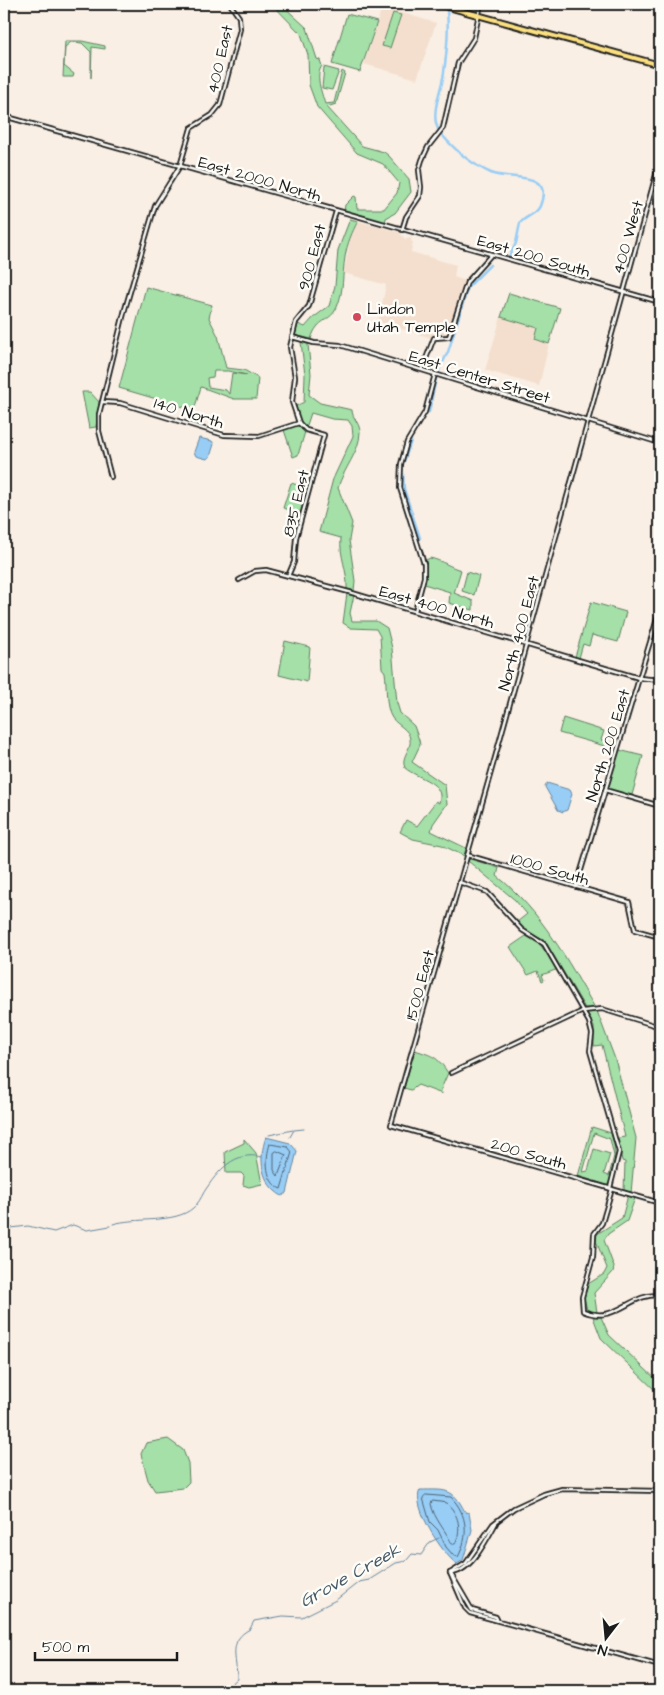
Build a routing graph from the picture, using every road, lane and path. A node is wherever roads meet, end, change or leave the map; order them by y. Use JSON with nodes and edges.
{"nodes":[{"id":1,"x":230,"y":4,"type":"edge"},
{"id":2,"x":437,"y":4,"type":"edge"},
{"id":3,"x":481,"y":4,"type":"edge"},
{"id":4,"x":480,"y":16,"type":"junction"},
{"id":5,"x":660,"y":65,"type":"edge"},
{"id":6,"x":4,"y":116,"type":"edge"},
{"id":7,"x":660,"y":160,"type":"edge"},
{"id":8,"x":180,"y":166,"type":"junction"},
{"id":9,"x":336,"y":211,"type":"junction"},
{"id":10,"x":402,"y":230,"type":"junction"},
{"id":11,"x":491,"y":255,"type":"junction"},
{"id":12,"x":624,"y":292,"type":"junction"},
{"id":13,"x":660,"y":302,"type":"edge"},
{"id":14,"x":292,"y":337,"type":"junction"},
{"id":15,"x":422,"y":369,"type":"junction"},
{"id":16,"x":435,"y":374,"type":"junction"},
{"id":17,"x":102,"y":402,"type":"junction"},
{"id":18,"x":588,"y":421,"type":"junction"},
{"id":19,"x":299,"y":423,"type":"junction"},
{"id":20,"x":660,"y":443,"type":"edge"},
{"id":21,"x":111,"y":476,"type":"dead end"},
{"id":22,"x":288,"y":576,"type":"junction"},
{"id":23,"x":239,"y":580,"type":"dead end"},
{"id":24,"x":660,"y":609,"type":"edge"},
{"id":25,"x":415,"y":611,"type":"junction"},
{"id":26,"x":527,"y":644,"type":"junction"},
{"id":27,"x":639,"y":678,"type":"junction"},
{"id":28,"x":660,"y":680,"type":"edge"},
{"id":29,"x":605,"y":790,"type":"junction"},
{"id":30,"x":660,"y":806,"type":"edge"},
{"id":31,"x":467,"y":853,"type":"junction"},
{"id":32,"x":459,"y":882,"type":"junction"},
{"id":33,"x":576,"y":887,"type":"junction"},
{"id":34,"x":660,"y":937,"type":"edge"},
{"id":35,"x":583,"y":1010,"type":"junction"},
{"id":36,"x":660,"y":1027,"type":"edge"},
{"id":37,"x":451,"y":1073,"type":"dead end"},
{"id":38,"x":391,"y":1125,"type":"joint"},
{"id":39,"x":611,"y":1189,"type":"junction"},
{"id":40,"x":660,"y":1203,"type":"edge"},
{"id":41,"x":660,"y":1295,"type":"edge"},
{"id":42,"x":660,"y":1491,"type":"edge"},
{"id":43,"x":660,"y":1666,"type":"edge"}],
"edges":[{"from":1,"to":8,"type":"street","name":"400 East"},
{"from":2,"to":4,"type":"main road"},
{"from":3,"to":4,"type":"street"},
{"from":4,"to":5,"type":"main road"},
{"from":4,"to":10,"type":"street"},
{"from":6,"to":8,"type":"street","name":"East 2000 North"},
{"from":7,"to":12,"type":"street","name":"400 West"},
{"from":8,"to":9,"type":"street","name":"East 2000 North"},
{"from":8,"to":17,"type":"street","name":"400 East"},
{"from":9,"to":10,"type":"street","name":"East 2000 North"},
{"from":9,"to":14,"type":"street","name":"900 East"},
{"from":10,"to":11,"type":"street","name":"East 200 South"},
{"from":11,"to":12,"type":"street","name":"East 200 South"},
{"from":11,"to":15,"type":"street"},
{"from":12,"to":13,"type":"street","name":"East 200 South"},
{"from":12,"to":18,"type":"street","name":"400 West"},
{"from":14,"to":15,"type":"street","name":"East Center Street"},
{"from":14,"to":19,"type":"street","name":"900 East"},
{"from":15,"to":16,"type":"street","name":"East Center Street"},
{"from":16,"to":18,"type":"street","name":"East Center Street"},
{"from":16,"to":25,"type":"street"},
{"from":17,"to":19,"type":"street","name":"140 North"},
{"from":17,"to":21,"type":"street","name":"400 East"},
{"from":18,"to":20,"type":"street","name":"East Center Street"},
{"from":18,"to":26,"type":"street","name":"North 400 East"},
{"from":19,"to":22,"type":"street","name":"835 East"},
{"from":22,"to":23,"type":"street","name":"East 400 North"},
{"from":22,"to":25,"type":"street","name":"East 400 North"},
{"from":24,"to":27,"type":"street","name":"North 200 East"},
{"from":25,"to":26,"type":"street","name":"East 400 North"},
{"from":26,"to":27,"type":"street","name":"East 400 North"},
{"from":26,"to":31,"type":"street","name":"North 400 East"},
{"from":27,"to":28,"type":"street","name":"East 400 North"},
{"from":27,"to":29,"type":"street","name":"North 200 East"},
{"from":29,"to":30,"type":"street"},
{"from":29,"to":33,"type":"street","name":"North 200 East"},
{"from":31,"to":32,"type":"street","name":"1500 East"},
{"from":31,"to":33,"type":"street","name":"1000 South"},
{"from":32,"to":35,"type":"street"},
{"from":32,"to":38,"type":"street","name":"1500 East"},
{"from":33,"to":34,"type":"street","name":"1000 South"},
{"from":35,"to":36,"type":"street"},
{"from":35,"to":37,"type":"street"},
{"from":35,"to":39,"type":"street"},
{"from":38,"to":39,"type":"street","name":"200 South"},
{"from":39,"to":40,"type":"street","name":"200 South"},
{"from":39,"to":41,"type":"street"},
{"from":42,"to":43,"type":"street"}]}
